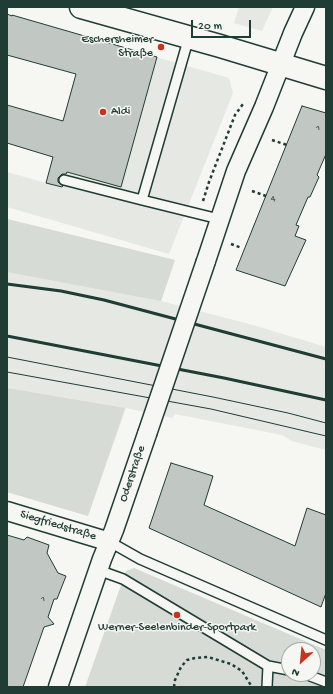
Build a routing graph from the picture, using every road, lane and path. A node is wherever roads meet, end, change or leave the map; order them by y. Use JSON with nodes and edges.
{"nodes":[{"id":1,"x":81,"y":7,"type":"edge"},
{"id":2,"x":305,"y":7,"type":"edge"},
{"id":3,"x":189,"y":37,"type":"junction"},
{"id":4,"x":281,"y":64,"type":"junction"},
{"id":5,"x":326,"y":78,"type":"edge"},
{"id":6,"x":272,"y":140,"type":"dead end"},
{"id":7,"x":287,"y":145,"type":"dead end"},
{"id":8,"x":64,"y":180,"type":"dead end"},
{"id":9,"x":252,"y":191,"type":"dead end"},
{"id":10,"x":266,"y":196,"type":"dead end"},
{"id":11,"x":142,"y":200,"type":"junction"},
{"id":12,"x":219,"y":219,"type":"junction"},
{"id":13,"x":230,"y":243,"type":"dead end"},
{"id":14,"x":242,"y":248,"type":"dead end"},
{"id":15,"x":7,"y":511,"type":"edge"},
{"id":16,"x":110,"y":542,"type":"junction"},
{"id":17,"x":98,"y":570,"type":"junction"},
{"id":18,"x":326,"y":640,"type":"edge"},
{"id":19,"x":268,"y":666,"type":"junction"},
{"id":20,"x":281,"y":668,"type":"edge"},
{"id":21,"x":58,"y":687,"type":"edge"},
{"id":22,"x":174,"y":687,"type":"edge"},
{"id":23,"x":252,"y":687,"type":"edge"},
{"id":24,"x":267,"y":687,"type":"edge"}],
"edges":[{"from":1,"to":3,"type":"street"},
{"from":2,"to":4,"type":"street"},
{"from":3,"to":4,"type":"street"},
{"from":3,"to":11,"type":"lane"},
{"from":4,"to":5,"type":"street"},
{"from":4,"to":12,"type":"street"},
{"from":6,"to":7,"type":"path"},
{"from":8,"to":11,"type":"lane"},
{"from":9,"to":10,"type":"path"},
{"from":11,"to":12,"type":"lane"},
{"from":12,"to":16,"type":"street","name":"Oderstraße","bridge":true},
{"from":13,"to":14,"type":"path"},
{"from":15,"to":16,"type":"street","name":"Siegfriedstraße"},
{"from":16,"to":17,"type":"street","name":"Oderstraße"},
{"from":16,"to":18,"type":"lane"},
{"from":17,"to":19,"type":"lane"},
{"from":17,"to":21,"type":"street","name":"Oderstraße"},
{"from":19,"to":20,"type":"lane"},
{"from":19,"to":24,"type":"lane"},
{"from":22,"to":23,"type":"path"}]}
